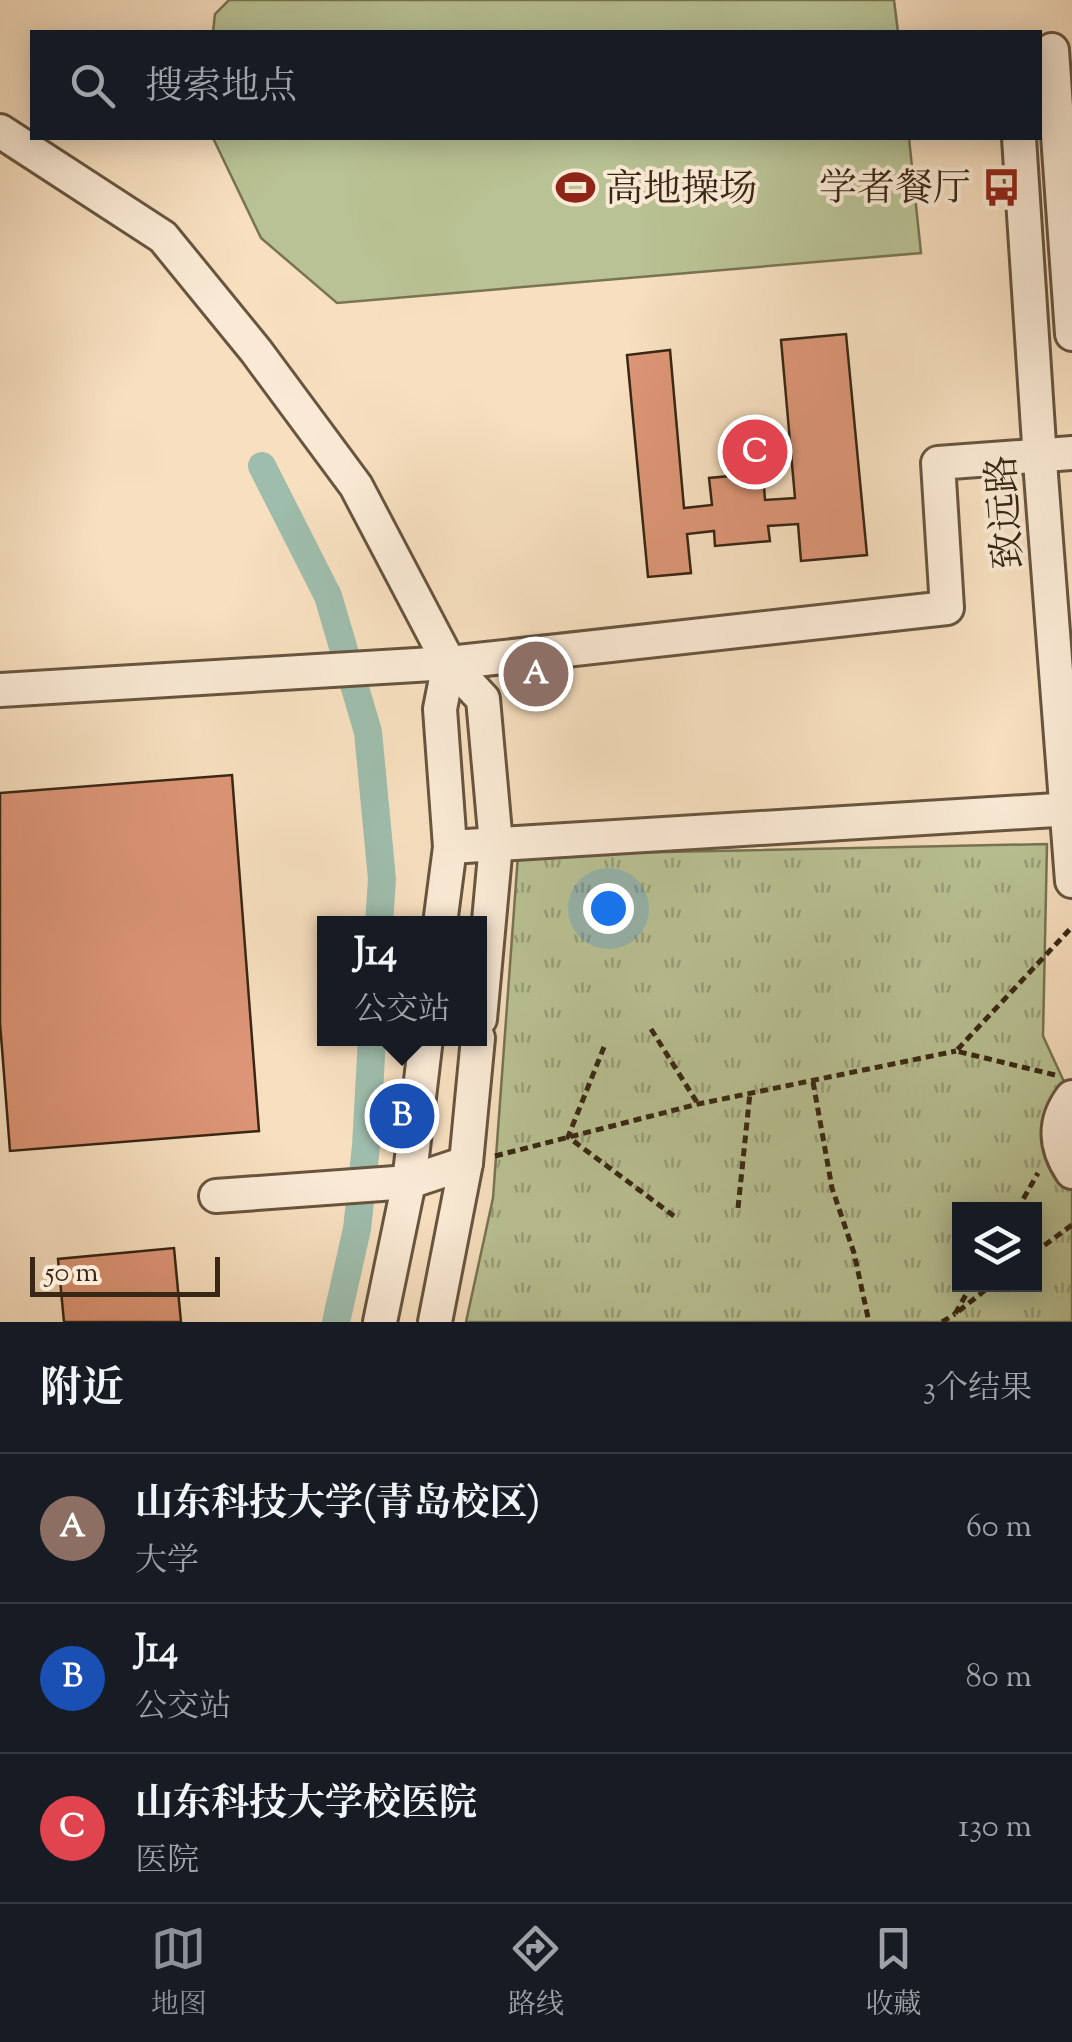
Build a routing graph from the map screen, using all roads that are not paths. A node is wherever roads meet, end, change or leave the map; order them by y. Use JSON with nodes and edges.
{"nodes":[{"id":1,"x":1055,"y":49,"type":"edge"},
{"id":2,"x":0,"y":131,"type":"edge"},
{"id":3,"x":1019,"y":140,"type":"edge"},
{"id":4,"x":1072,"y":334,"type":"edge"},
{"id":5,"x":1056,"y":454,"type":"edge"},
{"id":6,"x":449,"y":663,"type":"junction"},
{"id":7,"x":0,"y":690,"type":"edge"},
{"id":8,"x":1069,"y":809,"type":"edge"},
{"id":9,"x":496,"y":844,"type":"junction"},
{"id":10,"x":450,"y":846,"type":"junction"},
{"id":11,"x":1072,"y":881,"type":"edge"},
{"id":12,"x":441,"y":916,"type":"edge"},
{"id":13,"x":487,"y":942,"type":"edge"},
{"id":14,"x":424,"y":1046,"type":"edge"},
{"id":15,"x":477,"y":1046,"type":"edge"},
{"id":16,"x":1072,"y":1097,"type":"edge"},
{"id":17,"x":466,"y":1163,"type":"junction"},
{"id":18,"x":1072,"y":1172,"type":"edge"},
{"id":19,"x":393,"y":1183,"type":"junction"},
{"id":20,"x":216,"y":1196,"type":"dead end"},
{"id":21,"x":380,"y":1322,"type":"edge"},
{"id":22,"x":434,"y":1322,"type":"edge"}],
"edges":[{"from":1,"to":4,"type":"lane"},
{"from":2,"to":6,"type":"lane"},
{"from":3,"to":5,"type":"lane","name":"致远路"},
{"from":5,"to":6,"type":"lane"},
{"from":5,"to":8,"type":"lane","name":"致远路"},
{"from":6,"to":7,"type":"lane"},
{"from":6,"to":9,"type":"lane"},
{"from":6,"to":10,"type":"lane"},
{"from":8,"to":9,"type":"lane"},
{"from":8,"to":11,"type":"lane","name":"致远路"},
{"from":9,"to":10,"type":"lane"},
{"from":9,"to":13,"type":"lane"},
{"from":10,"to":12,"type":"lane"},
{"from":14,"to":19,"type":"lane"},
{"from":15,"to":17,"type":"lane"},
{"from":16,"to":18,"type":"lane"},
{"from":17,"to":19,"type":"lane"},
{"from":17,"to":22,"type":"lane"},
{"from":19,"to":20,"type":"lane"},
{"from":19,"to":21,"type":"lane"}]}
